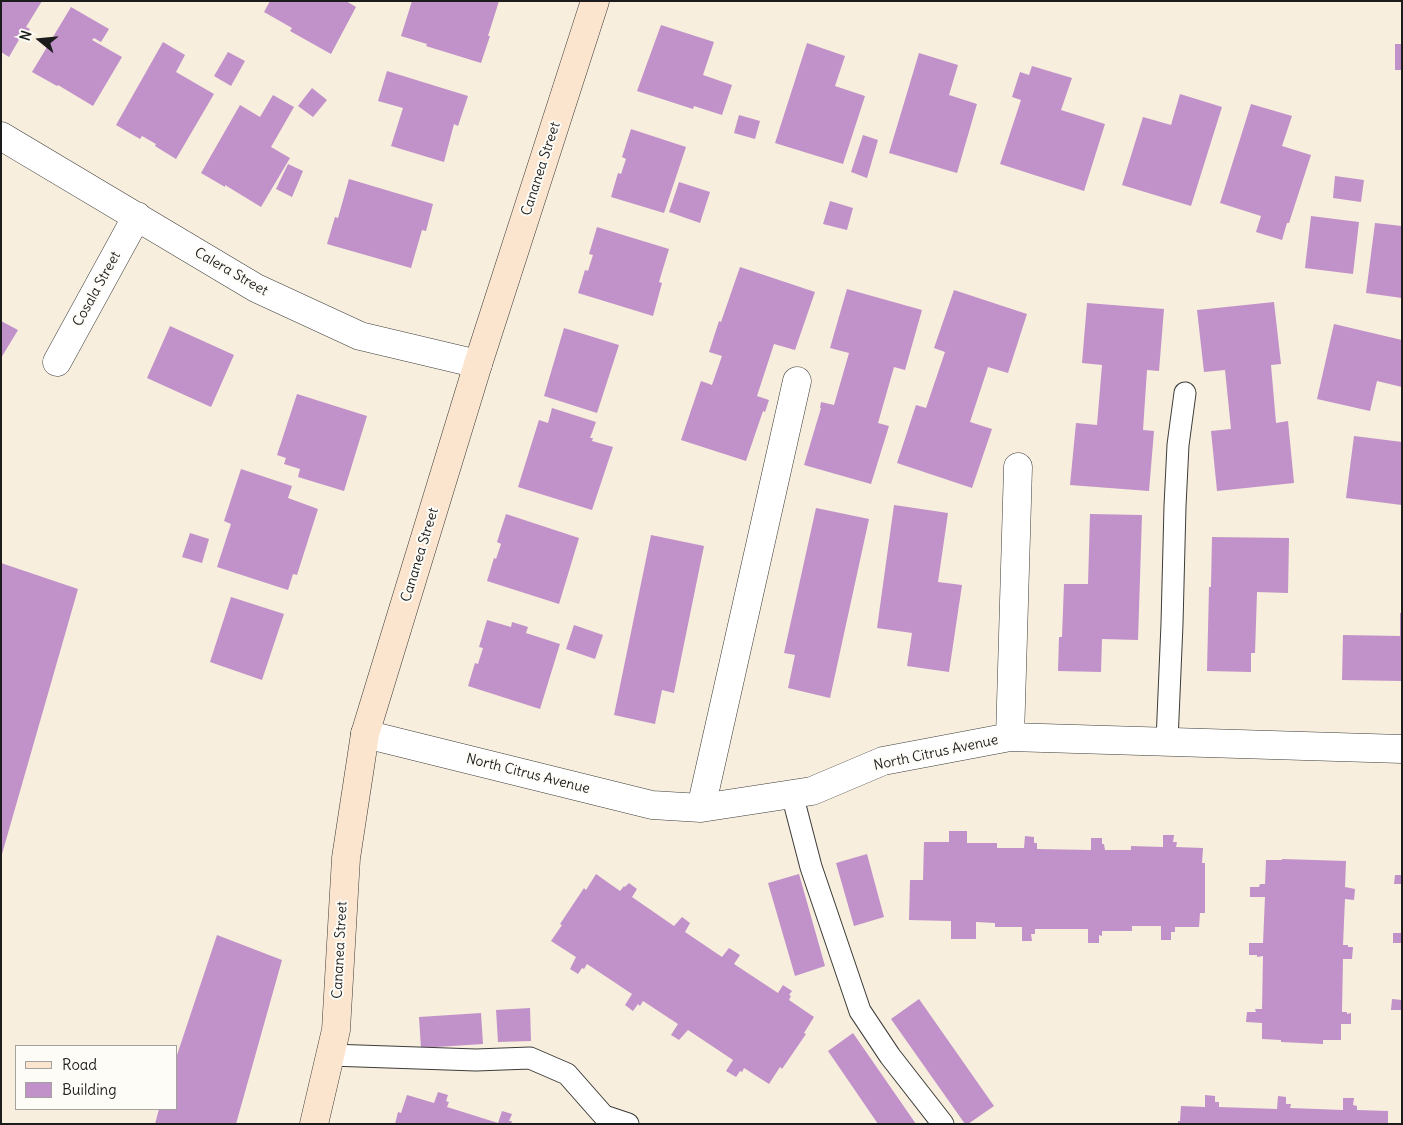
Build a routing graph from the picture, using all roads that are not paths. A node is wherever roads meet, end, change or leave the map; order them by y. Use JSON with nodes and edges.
{"nodes":[{"id":1,"x":595,"y":1,"type":"edge"},
{"id":2,"x":1,"y":136,"type":"edge"},
{"id":3,"x":137,"y":216,"type":"junction"},
{"id":4,"x":57,"y":362,"type":"dead end"},
{"id":5,"x":478,"y":364,"type":"junction"},
{"id":6,"x":797,"y":381,"type":"dead end"},
{"id":7,"x":1185,"y":394,"type":"dead end"},
{"id":8,"x":1018,"y":467,"type":"dead end"},
{"id":9,"x":365,"y":734,"type":"junction"},
{"id":10,"x":1010,"y":737,"type":"junction"},
{"id":11,"x":1167,"y":742,"type":"junction"},
{"id":12,"x":1402,"y":749,"type":"edge"},
{"id":13,"x":792,"y":794,"type":"junction"},
{"id":14,"x":701,"y":808,"type":"junction"},
{"id":15,"x":330,"y":1055,"type":"junction"},
{"id":16,"x":314,"y":1124,"type":"edge"},
{"id":17,"x":628,"y":1124,"type":"edge"},
{"id":18,"x":943,"y":1124,"type":"edge"}],
"edges":[{"from":1,"to":5,"type":"street","name":"Cananea Street"},
{"from":2,"to":3,"type":"street","name":"Calera Street"},
{"from":3,"to":4,"type":"street","name":"Cosala Street"},
{"from":3,"to":5,"type":"street","name":"Calera Street"},
{"from":5,"to":9,"type":"street","name":"Cananea Street"},
{"from":6,"to":14,"type":"street"},
{"from":7,"to":11,"type":"lane"},
{"from":8,"to":10,"type":"street"},
{"from":9,"to":14,"type":"street","name":"North Citrus Avenue"},
{"from":9,"to":15,"type":"street","name":"Cananea Street"},
{"from":10,"to":11,"type":"street","name":"North Citrus Avenue"},
{"from":10,"to":13,"type":"street","name":"North Citrus Avenue"},
{"from":11,"to":12,"type":"street","name":"North Citrus Avenue"},
{"from":13,"to":14,"type":"street","name":"North Citrus Avenue"},
{"from":13,"to":18,"type":"lane"},
{"from":15,"to":16,"type":"street","name":"Cananea Street"},
{"from":15,"to":17,"type":"lane"}]}
